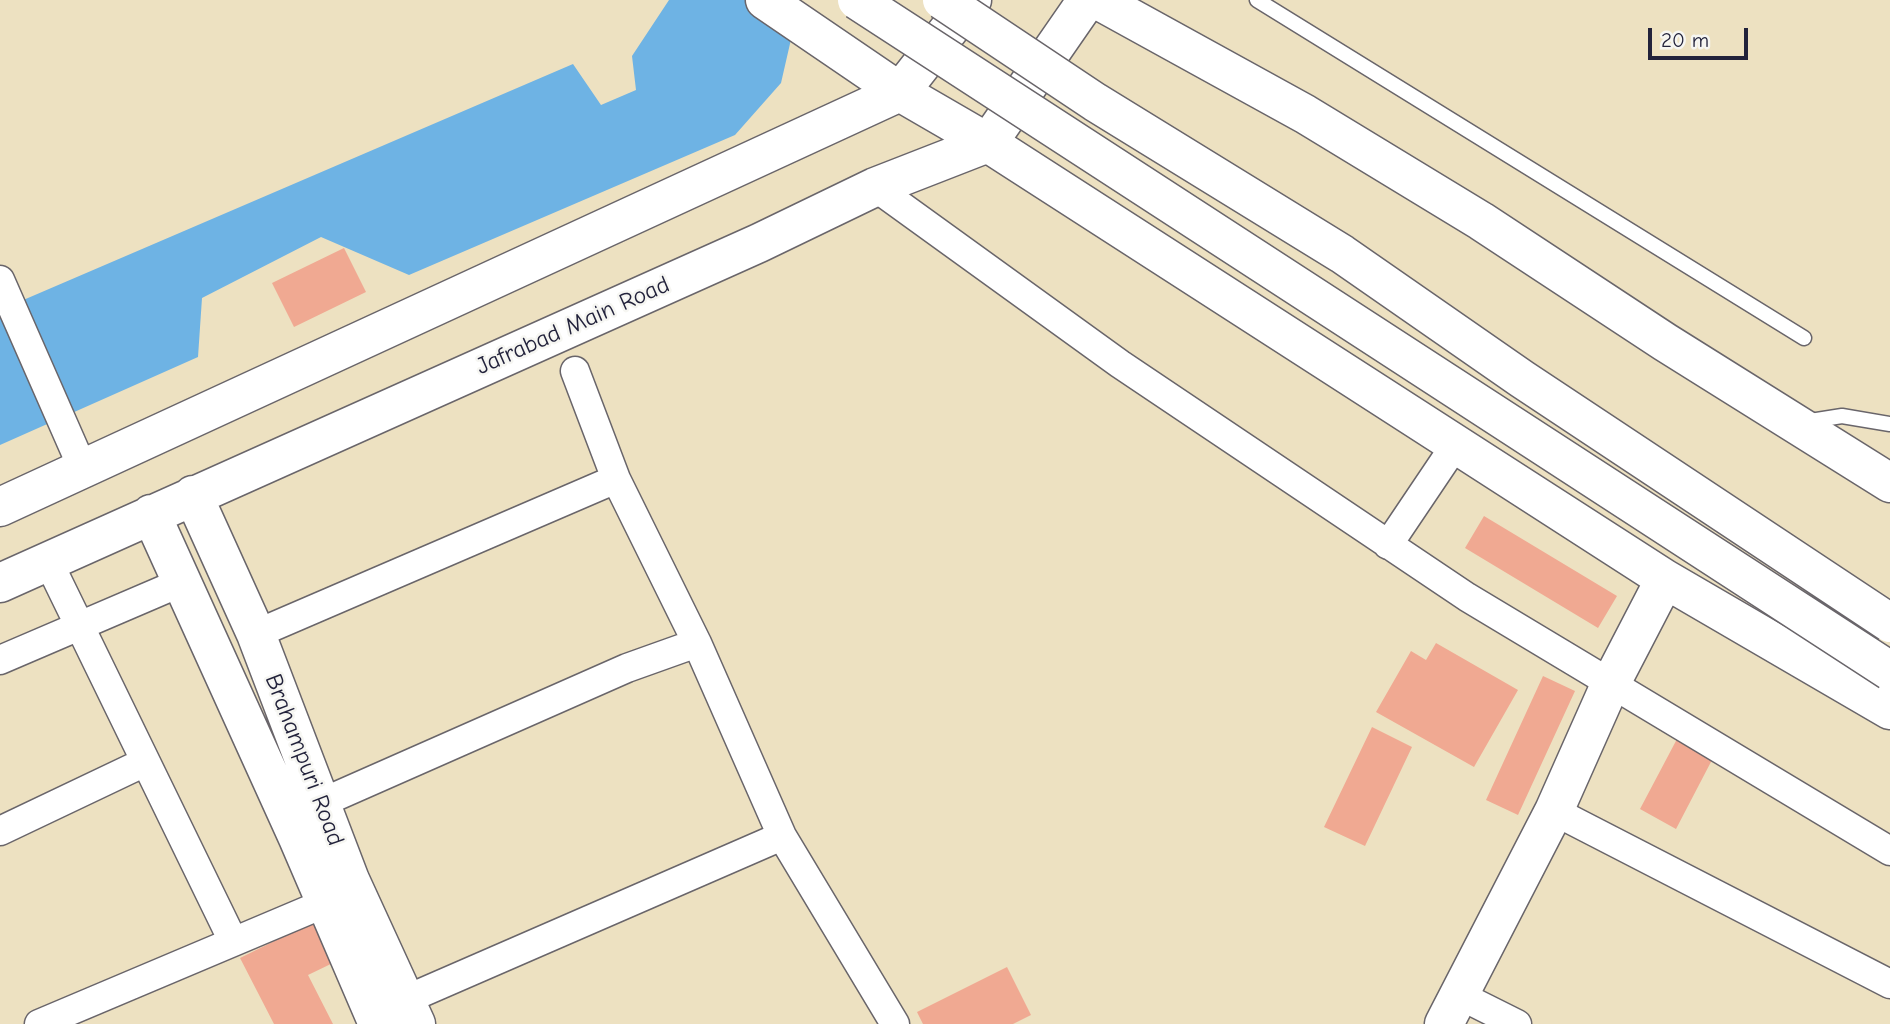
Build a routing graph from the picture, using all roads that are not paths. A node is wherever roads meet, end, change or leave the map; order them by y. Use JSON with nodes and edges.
{"nodes":[{"id":1,"x":765,"y":0,"type":"edge"},
{"id":2,"x":857,"y":0,"type":"edge"},
{"id":3,"x":942,"y":0,"type":"edge"},
{"id":4,"x":972,"y":0,"type":"edge"},
{"id":5,"x":1087,"y":0,"type":"edge"},
{"id":6,"x":1098,"y":0,"type":"edge"},
{"id":7,"x":1257,"y":0,"type":"edge"},
{"id":8,"x":900,"y":92,"type":"junction"},
{"id":9,"x":988,"y":143,"type":"junction"},
{"id":10,"x":875,"y":187,"type":"junction"},
{"id":11,"x":3,"y":284,"type":"edge"},
{"id":12,"x":1804,"y":338,"type":"dead end"},
{"id":13,"x":575,"y":371,"type":"dead end"},
{"id":14,"x":1793,"y":423,"type":"junction"},
{"id":15,"x":1890,"y":424,"type":"edge"},
{"id":16,"x":1457,"y":444,"type":"junction"},
{"id":17,"x":83,"y":469,"type":"junction"},
{"id":18,"x":616,"y":480,"type":"junction"},
{"id":19,"x":1890,"y":483,"type":"edge"},
{"id":20,"x":193,"y":495,"type":"junction"},
{"id":21,"x":0,"y":507,"type":"edge"},
{"id":22,"x":151,"y":514,"type":"junction"},
{"id":23,"x":1388,"y":545,"type":"junction"},
{"id":24,"x":48,"y":561,"type":"junction"},
{"id":25,"x":1665,"y":579,"type":"junction"},
{"id":26,"x":182,"y":582,"type":"junction"},
{"id":27,"x":0,"y":583,"type":"edge"},
{"id":28,"x":1890,"y":623,"type":"edge"},
{"id":29,"x":80,"y":626,"type":"junction"},
{"id":30,"x":256,"y":634,"type":"junction"},
{"id":31,"x":697,"y":643,"type":"junction"},
{"id":32,"x":0,"y":660,"type":"edge"},
{"id":33,"x":1890,"y":671,"type":"edge"},
{"id":34,"x":1610,"y":685,"type":"junction"},
{"id":35,"x":1890,"y":710,"type":"edge"},
{"id":36,"x":145,"y":762,"type":"junction"},
{"id":37,"x":321,"y":803,"type":"junction"},
{"id":38,"x":1554,"y":811,"type":"junction"},
{"id":39,"x":0,"y":831,"type":"edge"},
{"id":40,"x":782,"y":835,"type":"junction"},
{"id":41,"x":1890,"y":851,"type":"edge"},
{"id":42,"x":340,"y":897,"type":"junction"},
{"id":43,"x":233,"y":942,"type":"junction"},
{"id":44,"x":1890,"y":984,"type":"edge"},
{"id":45,"x":1452,"y":1010,"type":"edge"},
{"id":46,"x":400,"y":1016,"type":"edge"},
{"id":47,"x":888,"y":1022,"type":"edge"},
{"id":48,"x":39,"y":1024,"type":"edge"},
{"id":49,"x":1517,"y":1024,"type":"edge"}],
"edges":[{"from":1,"to":8,"type":"main road"},
{"from":2,"to":33,"type":"main road","bridge":true},
{"from":3,"to":28,"type":"main road","bridge":true},
{"from":4,"to":8,"type":"main road"},
{"from":5,"to":9,"type":"main road"},
{"from":6,"to":14,"type":"main road"},
{"from":7,"to":12,"type":"lane"},
{"from":8,"to":9,"type":"main road"},
{"from":8,"to":17,"type":"main road"},
{"from":9,"to":10,"type":"main road","name":"Jafrabad Main Road"},
{"from":9,"to":16,"type":"main road"},
{"from":10,"to":20,"type":"main road","name":"Jafrabad Main Road"},
{"from":10,"to":23,"type":"street"},
{"from":11,"to":17,"type":"street"},
{"from":13,"to":18,"type":"street"},
{"from":14,"to":15,"type":"lane"},
{"from":14,"to":19,"type":"main road"},
{"from":16,"to":23,"type":"street"},
{"from":16,"to":25,"type":"main road"},
{"from":17,"to":21,"type":"main road"},
{"from":18,"to":30,"type":"street"},
{"from":18,"to":31,"type":"street"},
{"from":20,"to":22,"type":"main road","name":"Jafrabad Main Road"},
{"from":20,"to":30,"type":"main road","name":"Brahampuri Road"},
{"from":22,"to":24,"type":"main road","name":"Jafrabad Main Road"},
{"from":22,"to":26,"type":"main road","name":"Brahampuri Road"},
{"from":23,"to":34,"type":"street"},
{"from":24,"to":27,"type":"main road","name":"Jafrabad Main Road"},
{"from":24,"to":29,"type":"street"},
{"from":25,"to":34,"type":"main road"},
{"from":25,"to":35,"type":"main road"},
{"from":26,"to":29,"type":"street"},
{"from":26,"to":42,"type":"main road","name":"Brahampuri Road"},
{"from":29,"to":32,"type":"street"},
{"from":29,"to":36,"type":"street"},
{"from":30,"to":37,"type":"main road","name":"Brahampuri Road"},
{"from":31,"to":37,"type":"street"},
{"from":31,"to":40,"type":"street"},
{"from":34,"to":38,"type":"main road"},
{"from":34,"to":41,"type":"street"},
{"from":36,"to":39,"type":"street"},
{"from":36,"to":43,"type":"street"},
{"from":37,"to":42,"type":"main road","name":"Brahampuri Road"},
{"from":38,"to":44,"type":"street"},
{"from":38,"to":45,"type":"main road"},
{"from":40,"to":46,"type":"street"},
{"from":40,"to":47,"type":"street"},
{"from":42,"to":43,"type":"street"},
{"from":42,"to":46,"type":"main road","name":"Brahampuri Road"},
{"from":43,"to":48,"type":"street"},
{"from":45,"to":49,"type":"street"}]}
